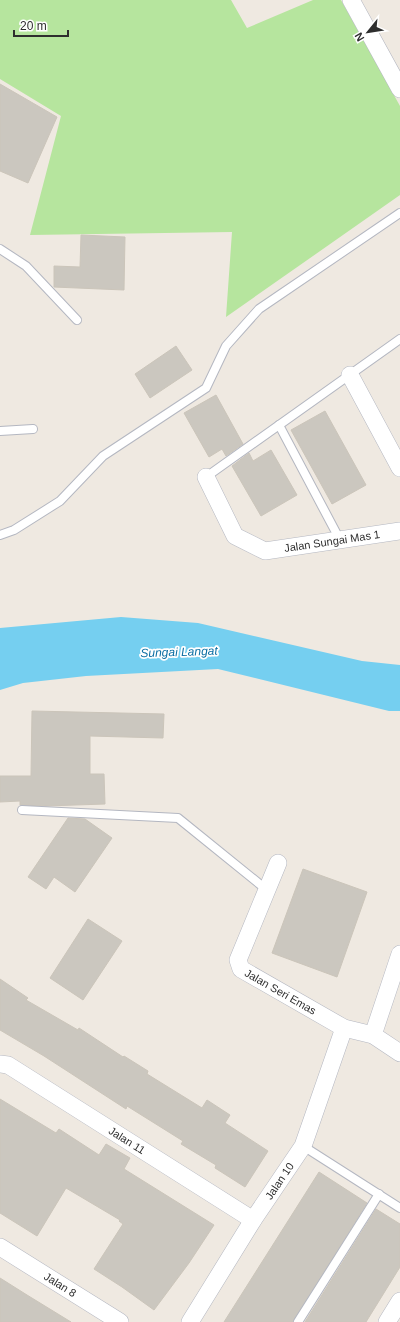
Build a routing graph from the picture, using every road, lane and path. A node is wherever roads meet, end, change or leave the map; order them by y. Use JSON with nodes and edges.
{"nodes":[{"id":1,"x":351,"y":0,"type":"edge"},
{"id":2,"x":400,"y":89,"type":"edge"},
{"id":3,"x":400,"y":213,"type":"edge"},
{"id":4,"x":0,"y":249,"type":"edge"},
{"id":5,"x":77,"y":320,"type":"dead end"},
{"id":6,"x":400,"y":339,"type":"edge"},
{"id":7,"x":350,"y":375,"type":"junction"},
{"id":8,"x":279,"y":425,"type":"junction"},
{"id":9,"x":33,"y":429,"type":"dead end"},
{"id":10,"x":0,"y":431,"type":"edge"},
{"id":11,"x":400,"y":468,"type":"edge"},
{"id":12,"x":206,"y":477,"type":"joint"},
{"id":13,"x":400,"y":532,"type":"edge"},
{"id":14,"x":0,"y":535,"type":"edge"},
{"id":15,"x":340,"y":540,"type":"junction"},
{"id":16,"x":22,"y":810,"type":"dead end"},
{"id":17,"x":278,"y":863,"type":"dead end"},
{"id":18,"x":267,"y":890,"type":"junction"},
{"id":19,"x":400,"y":954,"type":"edge"},
{"id":20,"x":344,"y":1028,"type":"junction"},
{"id":21,"x":373,"y":1035,"type":"junction"},
{"id":22,"x":400,"y":1053,"type":"edge"},
{"id":23,"x":0,"y":1064,"type":"edge"},
{"id":24,"x":303,"y":1146,"type":"junction"},
{"id":25,"x":379,"y":1194,"type":"junction"},
{"id":26,"x":400,"y":1208,"type":"edge"},
{"id":27,"x":253,"y":1220,"type":"junction"},
{"id":28,"x":0,"y":1247,"type":"edge"},
{"id":29,"x":400,"y":1301,"type":"edge"},
{"id":30,"x":120,"y":1322,"type":"edge"},
{"id":31,"x":190,"y":1322,"type":"edge"},
{"id":32,"x":298,"y":1322,"type":"edge"},
{"id":33,"x":387,"y":1322,"type":"edge"}],
"edges":[{"from":1,"to":2,"type":"street"},
{"from":3,"to":14,"type":"lane"},
{"from":4,"to":5,"type":"lane"},
{"from":6,"to":7,"type":"lane"},
{"from":7,"to":8,"type":"lane"},
{"from":7,"to":11,"type":"street"},
{"from":8,"to":12,"type":"lane"},
{"from":8,"to":15,"type":"lane"},
{"from":9,"to":10,"type":"lane"},
{"from":12,"to":15,"type":"street","name":"Jalan Sungai Mas 1"},
{"from":13,"to":15,"type":"street","name":"Jalan Sungai Mas 1"},
{"from":16,"to":18,"type":"lane"},
{"from":17,"to":18,"type":"street","name":"Jalan Seri Emas"},
{"from":18,"to":20,"type":"street","name":"Jalan Seri Emas"},
{"from":19,"to":21,"type":"street"},
{"from":20,"to":21,"type":"street","name":"Jalan Seri Emas"},
{"from":20,"to":24,"type":"street","name":"Jalan 10"},
{"from":21,"to":22,"type":"street","name":"Jalan Seri Emas"},
{"from":23,"to":27,"type":"street","name":"Jalan 11"},
{"from":24,"to":25,"type":"lane"},
{"from":24,"to":27,"type":"street","name":"Jalan 10"},
{"from":25,"to":26,"type":"lane"},
{"from":25,"to":32,"type":"lane"},
{"from":27,"to":31,"type":"street","name":"Jalan 10"},
{"from":28,"to":30,"type":"street","name":"Jalan 8"},
{"from":29,"to":33,"type":"street"}]}
